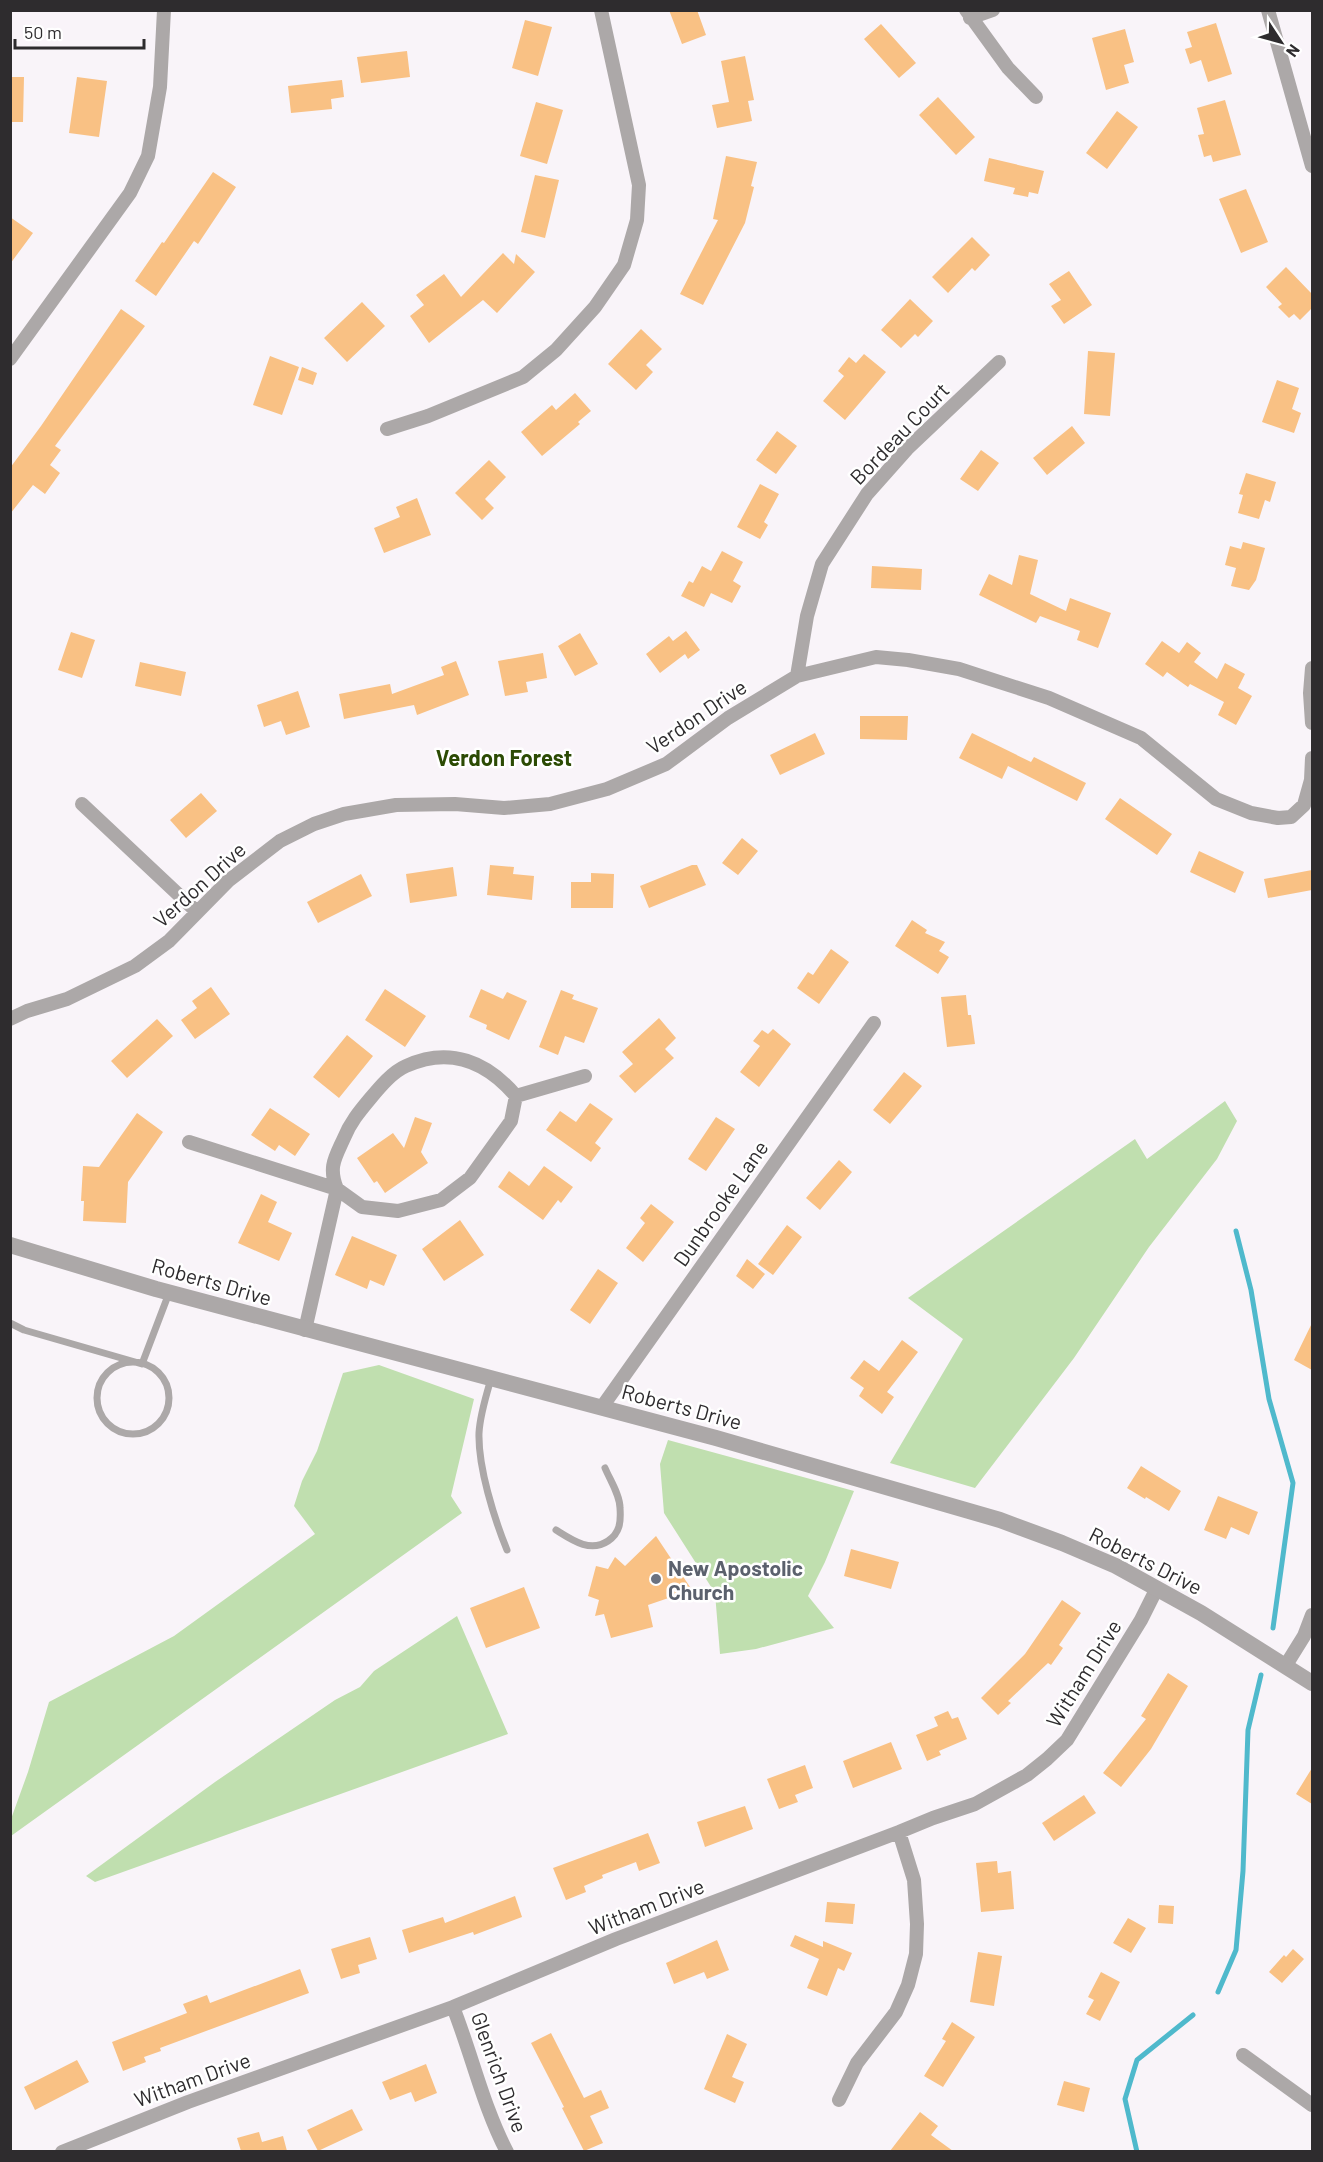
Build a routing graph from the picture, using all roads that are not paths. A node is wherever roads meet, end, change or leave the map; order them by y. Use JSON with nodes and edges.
{"nodes":[{"id":1,"x":164,"y":10,"type":"edge"},
{"id":2,"x":601,"y":10,"type":"edge"},
{"id":3,"x":993,"y":10,"type":"edge"},
{"id":4,"x":1268,"y":10,"type":"edge"},
{"id":5,"x":968,"y":14,"type":"edge"},
{"id":6,"x":1036,"y":97,"type":"dead end"},
{"id":7,"x":1312,"y":166,"type":"edge"},
{"id":8,"x":10,"y":358,"type":"edge"},
{"id":9,"x":999,"y":362,"type":"dead end"},
{"id":10,"x":387,"y":429,"type":"dead end"},
{"id":11,"x":1312,"y":668,"type":"edge"},
{"id":12,"x":797,"y":676,"type":"junction"},
{"id":13,"x":1312,"y":723,"type":"edge"},
{"id":14,"x":1312,"y":758,"type":"edge"},
{"id":15,"x":82,"y":804,"type":"dead end"},
{"id":16,"x":197,"y":912,"type":"junction"},
{"id":17,"x":10,"y":1019,"type":"edge"},
{"id":18,"x":874,"y":1023,"type":"dead end"},
{"id":19,"x":585,"y":1076,"type":"dead end"},
{"id":20,"x":516,"y":1096,"type":"junction"},
{"id":21,"x":189,"y":1142,"type":"dead end"},
{"id":22,"x":337,"y":1190,"type":"junction"},
{"id":23,"x":10,"y":1245,"type":"edge"},
{"id":24,"x":169,"y":1293,"type":"junction"},
{"id":25,"x":10,"y":1323,"type":"edge"},
{"id":26,"x":305,"y":1330,"type":"junction"},
{"id":27,"x":142,"y":1364,"type":"junction"},
{"id":28,"x":491,"y":1378,"type":"junction"},
{"id":29,"x":602,"y":1407,"type":"junction"},
{"id":30,"x":605,"y":1468,"type":"dead end"},
{"id":31,"x":556,"y":1530,"type":"dead end"},
{"id":32,"x":507,"y":1550,"type":"dead end"},
{"id":33,"x":1157,"y":1588,"type":"junction"},
{"id":34,"x":1312,"y":1615,"type":"edge"},
{"id":35,"x":1286,"y":1665,"type":"junction"},
{"id":36,"x":1312,"y":1683,"type":"edge"},
{"id":37,"x":899,"y":1832,"type":"junction"},
{"id":38,"x":453,"y":2007,"type":"junction"},
{"id":39,"x":1243,"y":2055,"type":"dead end"},
{"id":40,"x":838,"y":2100,"type":"dead end"},
{"id":41,"x":1312,"y":2105,"type":"edge"},
{"id":42,"x":62,"y":2151,"type":"edge"},
{"id":43,"x":507,"y":2151,"type":"edge"}],
"edges":[{"from":1,"to":8,"type":"street"},
{"from":2,"to":10,"type":"street"},
{"from":3,"to":5,"type":"street"},
{"from":4,"to":7,"type":"street"},
{"from":5,"to":6,"type":"street"},
{"from":9,"to":12,"type":"street","name":"Bordeau Court"},
{"from":11,"to":13,"type":"street"},
{"from":12,"to":14,"type":"street","name":"Verdon Drive"},
{"from":12,"to":16,"type":"street","name":"Verdon Drive"},
{"from":15,"to":16,"type":"street"},
{"from":16,"to":17,"type":"street","name":"Verdon Drive"},
{"from":18,"to":29,"type":"street","name":"Dunbrooke Lane"},
{"from":19,"to":20,"type":"street"},
{"from":20,"to":22,"type":"street"},
{"from":20,"to":22,"type":"street"},
{"from":21,"to":22,"type":"street"},
{"from":22,"to":26,"type":"street"},
{"from":23,"to":24,"type":"street","name":"Roberts Drive"},
{"from":24,"to":26,"type":"street","name":"Roberts Drive"},
{"from":24,"to":27,"type":"lane"},
{"from":25,"to":27,"type":"lane"},
{"from":26,"to":28,"type":"street","name":"Roberts Drive"},
{"from":27,"to":27,"type":"lane"},
{"from":28,"to":29,"type":"street","name":"Roberts Drive"},
{"from":28,"to":32,"type":"lane"},
{"from":29,"to":33,"type":"street","name":"Roberts Drive"},
{"from":30,"to":31,"type":"lane"},
{"from":33,"to":35,"type":"street","name":"Roberts Drive"},
{"from":33,"to":37,"type":"street","name":"Witham Drive"},
{"from":34,"to":35,"type":"street"},
{"from":35,"to":36,"type":"street","name":"Roberts Drive"},
{"from":37,"to":38,"type":"street","name":"Witham Drive"},
{"from":37,"to":40,"type":"street"},
{"from":38,"to":42,"type":"street","name":"Witham Drive"},
{"from":38,"to":43,"type":"street","name":"Glenrich Drive"},
{"from":39,"to":41,"type":"street"}]}
